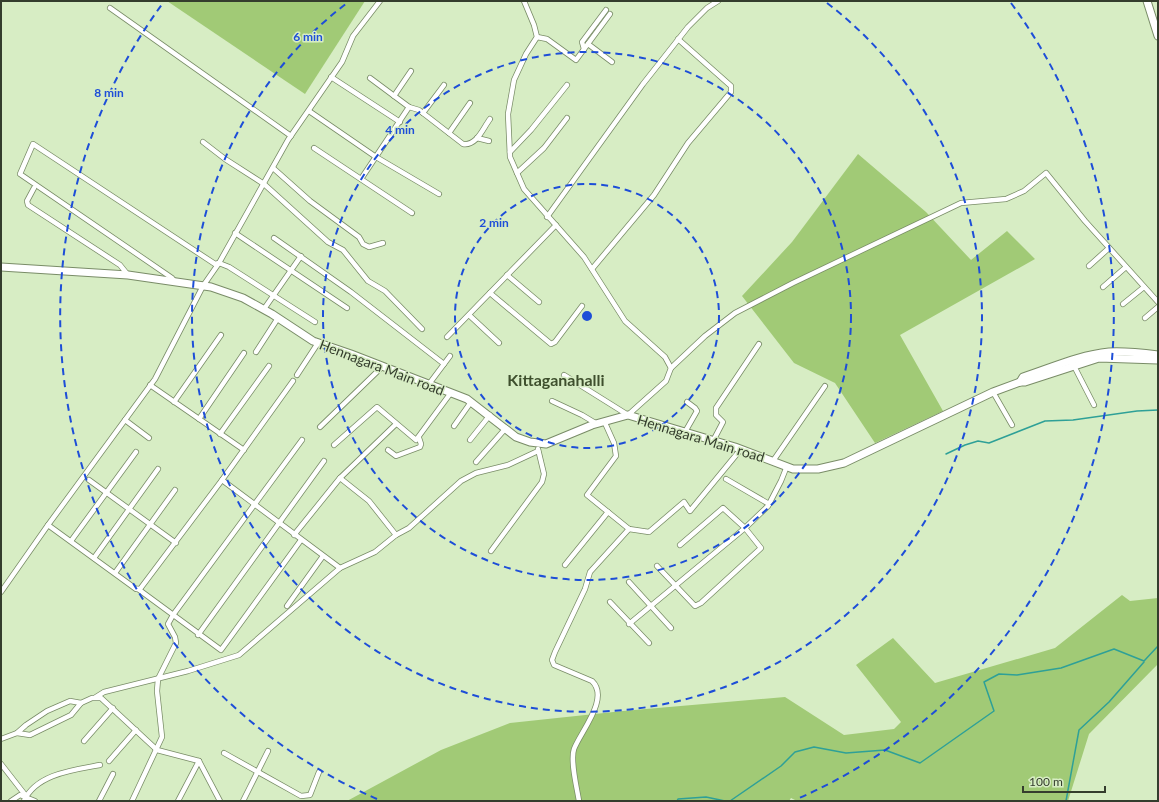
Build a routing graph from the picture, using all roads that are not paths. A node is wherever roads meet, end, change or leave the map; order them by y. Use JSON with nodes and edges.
{"nodes":[{"id":1,"x":380,"y":1,"type":"edge"},
{"id":2,"x":524,"y":1,"type":"edge"},
{"id":3,"x":718,"y":1,"type":"edge"},
{"id":4,"x":1147,"y":1,"type":"edge"},
{"id":5,"x":110,"y":8,"type":"dead end"},
{"id":6,"x":606,"y":10,"type":"dead end"},
{"id":7,"x":610,"y":14,"type":"dead end"},
{"id":8,"x":1158,"y":36,"type":"edge"},
{"id":9,"x":537,"y":37,"type":"junction"},
{"id":10,"x":678,"y":39,"type":"junction"},
{"id":11,"x":588,"y":44,"type":"junction"},
{"id":12,"x":584,"y":50,"type":"junction"},
{"id":13,"x":612,"y":62,"type":"dead end"},
{"id":14,"x":411,"y":71,"type":"dead end"},
{"id":15,"x":331,"y":77,"type":"junction"},
{"id":16,"x":370,"y":78,"type":"dead end"},
{"id":17,"x":444,"y":85,"type":"dead end"},
{"id":18,"x":567,"y":85,"type":"dead end"},
{"id":19,"x":394,"y":96,"type":"junction"},
{"id":20,"x":470,"y":103,"type":"dead end"},
{"id":21,"x":410,"y":107,"type":"junction"},
{"id":22,"x":309,"y":111,"type":"junction"},
{"id":23,"x":423,"y":113,"type":"junction"},
{"id":24,"x":567,"y":118,"type":"dead end"},
{"id":25,"x":490,"y":119,"type":"dead end"},
{"id":26,"x":400,"y":122,"type":"junction"},
{"id":27,"x":449,"y":134,"type":"junction"},
{"id":28,"x":291,"y":136,"type":"junction"},
{"id":29,"x":477,"y":138,"type":"junction"},
{"id":30,"x":489,"y":141,"type":"dead end"},
{"id":31,"x":203,"y":142,"type":"dead end"},
{"id":32,"x":314,"y":148,"type":"dead end"},
{"id":33,"x":510,"y":152,"type":"junction"},
{"id":34,"x":376,"y":157,"type":"junction"},
{"id":35,"x":273,"y":168,"type":"junction"},
{"id":36,"x":517,"y":173,"type":"junction"},
{"id":37,"x":360,"y":179,"type":"junction"},
{"id":38,"x":264,"y":184,"type":"junction"},
{"id":39,"x":34,"y":188,"type":"dead end"},
{"id":40,"x":439,"y":194,"type":"dead end"},
{"id":41,"x":412,"y":213,"type":"dead end"},
{"id":42,"x":547,"y":217,"type":"junction"},
{"id":43,"x":556,"y":226,"type":"junction"},
{"id":44,"x":235,"y":233,"type":"junction"},
{"id":45,"x":274,"y":238,"type":"dead end"},
{"id":46,"x":383,"y":242,"type":"dead end"},
{"id":47,"x":1110,"y":248,"type":"junction"},
{"id":48,"x":301,"y":256,"type":"junction"},
{"id":49,"x":219,"y":263,"type":"junction"},
{"id":50,"x":1089,"y":266,"type":"dead end"},
{"id":51,"x":1,"y":267,"type":"edge"},
{"id":52,"x":1126,"y":267,"type":"junction"},
{"id":53,"x":592,"y":269,"type":"junction"},
{"id":54,"x":290,"y":270,"type":"junction"},
{"id":55,"x":128,"y":275,"type":"junction"},
{"id":56,"x":507,"y":275,"type":"junction"},
{"id":57,"x":174,"y":282,"type":"junction"},
{"id":58,"x":203,"y":286,"type":"junction"},
{"id":59,"x":1103,"y":287,"type":"dead end"},
{"id":60,"x":1144,"y":287,"type":"junction"},
{"id":61,"x":490,"y":293,"type":"junction"},
{"id":62,"x":274,"y":294,"type":"junction"},
{"id":63,"x":539,"y":302,"type":"dead end"},
{"id":64,"x":1158,"y":302,"type":"edge"},
{"id":65,"x":1123,"y":304,"type":"dead end"},
{"id":66,"x":582,"y":306,"type":"dead end"},
{"id":67,"x":1158,"y":307,"type":"edge"},
{"id":68,"x":347,"y":308,"type":"dead end"},
{"id":69,"x":264,"y":309,"type":"junction"},
{"id":70,"x":469,"y":315,"type":"junction"},
{"id":71,"x":278,"y":318,"type":"junction"},
{"id":72,"x":1145,"y":318,"type":"dead end"},
{"id":73,"x":315,"y":322,"type":"dead end"},
{"id":74,"x":422,"y":328,"type":"dead end"},
{"id":75,"x":221,"y":335,"type":"dead end"},
{"id":76,"x":448,"y":338,"type":"dead end"},
{"id":77,"x":318,"y":343,"type":"junction"},
{"id":78,"x":499,"y":343,"type":"dead end"},
{"id":79,"x":758,"y":344,"type":"dead end"},
{"id":80,"x":256,"y":352,"type":"dead end"},
{"id":81,"x":244,"y":353,"type":"dead end"},
{"id":82,"x":1158,"y":354,"type":"edge"},
{"id":83,"x":450,"y":356,"type":"dead end"},
{"id":84,"x":1158,"y":360,"type":"edge"},
{"id":85,"x":1073,"y":363,"type":"junction"},
{"id":86,"x":444,"y":364,"type":"junction"},
{"id":87,"x":269,"y":366,"type":"dead end"},
{"id":88,"x":382,"y":367,"type":"junction"},
{"id":89,"x":671,"y":368,"type":"junction"},
{"id":90,"x":297,"y":375,"type":"dead end"},
{"id":91,"x":564,"y":375,"type":"dead end"},
{"id":92,"x":293,"y":381,"type":"dead end"},
{"id":93,"x":429,"y":384,"type":"junction"},
{"id":94,"x":150,"y":386,"type":"junction"},
{"id":95,"x":825,"y":386,"type":"dead end"},
{"id":96,"x":993,"y":392,"type":"junction"},
{"id":97,"x":450,"y":394,"type":"junction"},
{"id":98,"x":552,"y":401,"type":"dead end"},
{"id":99,"x":174,"y":402,"type":"junction"},
{"id":100,"x":472,"y":402,"type":"junction"},
{"id":101,"x":687,"y":402,"type":"dead end"},
{"id":102,"x":1094,"y":405,"type":"dead end"},
{"id":103,"x":490,"y":415,"type":"junction"},
{"id":104,"x":628,"y":415,"type":"junction"},
{"id":105,"x":199,"y":419,"type":"junction"},
{"id":106,"x":125,"y":420,"type":"junction"},
{"id":107,"x":605,"y":423,"type":"junction"},
{"id":108,"x":396,"y":424,"type":"junction"},
{"id":109,"x":597,"y":424,"type":"junction"},
{"id":110,"x":1012,"y":425,"type":"dead end"},
{"id":111,"x":454,"y":426,"type":"dead end"},
{"id":112,"x":320,"y":427,"type":"dead end"},
{"id":113,"x":506,"y":428,"type":"junction"},
{"id":114,"x":685,"y":432,"type":"junction"},
{"id":115,"x":220,"y":434,"type":"junction"},
{"id":116,"x":149,"y":438,"type":"dead end"},
{"id":117,"x":419,"y":438,"type":"junction"},
{"id":118,"x":302,"y":440,"type":"dead end"},
{"id":119,"x":470,"y":440,"type":"dead end"},
{"id":120,"x":713,"y":440,"type":"junction"},
{"id":121,"x":334,"y":445,"type":"dead end"},
{"id":122,"x":538,"y":447,"type":"junction"},
{"id":123,"x":244,"y":450,"type":"junction"},
{"id":124,"x":388,"y":450,"type":"dead end"},
{"id":125,"x":741,"y":450,"type":"junction"},
{"id":126,"x":136,"y":452,"type":"dead end"},
{"id":127,"x":324,"y":461,"type":"dead end"},
{"id":128,"x":773,"y":461,"type":"junction"},
{"id":129,"x":476,"y":462,"type":"dead end"},
{"id":130,"x":787,"y":466,"type":"junction"},
{"id":131,"x":158,"y":469,"type":"dead end"},
{"id":132,"x":340,"y":478,"type":"junction"},
{"id":133,"x":726,"y":479,"type":"dead end"},
{"id":134,"x":89,"y":480,"type":"dead end"},
{"id":135,"x":222,"y":480,"type":"junction"},
{"id":136,"x":175,"y":490,"type":"dead end"},
{"id":137,"x":107,"y":492,"type":"junction"},
{"id":138,"x":769,"y":504,"type":"junction"},
{"id":139,"x":254,"y":505,"type":"junction"},
{"id":140,"x":130,"y":509,"type":"junction"},
{"id":141,"x":608,"y":512,"type":"junction"},
{"id":142,"x":280,"y":523,"type":"junction"},
{"id":143,"x":151,"y":524,"type":"junction"},
{"id":144,"x":48,"y":525,"type":"junction"},
{"id":145,"x":745,"y":528,"type":"junction"},
{"id":146,"x":629,"y":529,"type":"junction"},
{"id":147,"x":294,"y":535,"type":"junction"},
{"id":148,"x":396,"y":535,"type":"junction"},
{"id":149,"x":301,"y":540,"type":"junction"},
{"id":150,"x":71,"y":542,"type":"junction"},
{"id":151,"x":176,"y":543,"type":"junction"},
{"id":152,"x":680,"y":545,"type":"dead end"},
{"id":153,"x":491,"y":551,"type":"dead end"},
{"id":154,"x":323,"y":556,"type":"junction"},
{"id":155,"x":94,"y":558,"type":"junction"},
{"id":156,"x":565,"y":565,"type":"dead end"},
{"id":157,"x":657,"y":566,"type":"dead end"},
{"id":158,"x":340,"y":568,"type":"junction"},
{"id":159,"x":115,"y":574,"type":"junction"},
{"id":160,"x":629,"y":582,"type":"dead end"},
{"id":161,"x":675,"y":585,"type":"junction"},
{"id":162,"x":138,"y":589,"type":"junction"},
{"id":163,"x":2,"y":590,"type":"edge"},
{"id":164,"x":610,"y":602,"type":"dead end"},
{"id":165,"x":651,"y":605,"type":"junction"},
{"id":166,"x":287,"y":606,"type":"dead end"},
{"id":167,"x":173,"y":615,"type":"junction"},
{"id":168,"x":629,"y":624,"type":"junction"},
{"id":169,"x":671,"y":628,"type":"dead end"},
{"id":170,"x":198,"y":635,"type":"junction"},
{"id":171,"x":649,"y":643,"type":"dead end"},
{"id":172,"x":158,"y":679,"type":"junction"},
{"id":173,"x":96,"y":697,"type":"junction"},
{"id":174,"x":81,"y":703,"type":"junction"},
{"id":175,"x":112,"y":708,"type":"junction"},
{"id":176,"x":136,"y":730,"type":"junction"},
{"id":177,"x":17,"y":733,"type":"junction"},
{"id":178,"x":1,"y":740,"type":"edge"},
{"id":179,"x":84,"y":741,"type":"dead end"},
{"id":180,"x":157,"y":750,"type":"junction"},
{"id":181,"x":268,"y":752,"type":"dead end"},
{"id":182,"x":224,"y":753,"type":"dead end"},
{"id":183,"x":109,"y":761,"type":"dead end"},
{"id":184,"x":199,"y":761,"type":"junction"},
{"id":185,"x":1,"y":764,"type":"edge"},
{"id":186,"x":100,"y":765,"type":"dead end"},
{"id":187,"x":257,"y":772,"type":"junction"},
{"id":188,"x":319,"y":772,"type":"dead end"},
{"id":189,"x":113,"y":774,"type":"dead end"},
{"id":190,"x":217,"y":794,"type":"junction"},
{"id":191,"x":25,"y":800,"type":"edge"},
{"id":192,"x":11,"y":801,"type":"edge"},
{"id":193,"x":35,"y":801,"type":"edge"},
{"id":194,"x":99,"y":801,"type":"edge"},
{"id":195,"x":132,"y":801,"type":"edge"},
{"id":196,"x":178,"y":801,"type":"edge"},
{"id":197,"x":213,"y":801,"type":"edge"},
{"id":198,"x":220,"y":801,"type":"edge"},
{"id":199,"x":242,"y":801,"type":"edge"},
{"id":200,"x":579,"y":801,"type":"edge"}],
"edges":[{"from":1,"to":15,"type":"street"},
{"from":2,"to":9,"type":"street"},
{"from":3,"to":10,"type":"street"},
{"from":4,"to":8,"type":"street"},
{"from":5,"to":28,"type":"street"},
{"from":6,"to":12,"type":"street"},
{"from":7,"to":11,"type":"street"},
{"from":9,"to":12,"type":"street"},
{"from":9,"to":33,"type":"street"},
{"from":10,"to":42,"type":"street"},
{"from":10,"to":53,"type":"street"},
{"from":11,"to":12,"type":"street"},
{"from":11,"to":13,"type":"street"},
{"from":14,"to":19,"type":"street"},
{"from":15,"to":22,"type":"street"},
{"from":15,"to":26,"type":"street"},
{"from":16,"to":19,"type":"street"},
{"from":17,"to":23,"type":"street"},
{"from":18,"to":33,"type":"street"},
{"from":19,"to":21,"type":"street"},
{"from":20,"to":27,"type":"street"},
{"from":21,"to":23,"type":"street"},
{"from":21,"to":26,"type":"street"},
{"from":22,"to":28,"type":"street"},
{"from":22,"to":34,"type":"street"},
{"from":23,"to":27,"type":"street"},
{"from":24,"to":36,"type":"street"},
{"from":25,"to":29,"type":"street"},
{"from":26,"to":34,"type":"street"},
{"from":27,"to":29,"type":"street"},
{"from":28,"to":35,"type":"street"},
{"from":29,"to":30,"type":"street"},
{"from":31,"to":38,"type":"street"},
{"from":32,"to":37,"type":"street"},
{"from":33,"to":36,"type":"street"},
{"from":34,"to":37,"type":"street"},
{"from":34,"to":40,"type":"street"},
{"from":35,"to":38,"type":"street"},
{"from":35,"to":46,"type":"street"},
{"from":36,"to":42,"type":"street"},
{"from":37,"to":41,"type":"street"},
{"from":38,"to":44,"type":"street"},
{"from":38,"to":74,"type":"street"},
{"from":39,"to":55,"type":"street"},
{"from":42,"to":43,"type":"street"},
{"from":43,"to":53,"type":"street"},
{"from":43,"to":56,"type":"street"},
{"from":44,"to":49,"type":"street"},
{"from":44,"to":54,"type":"street"},
{"from":45,"to":48,"type":"street"},
{"from":47,"to":50,"type":"street"},
{"from":47,"to":52,"type":"street"},
{"from":47,"to":89,"type":"street"},
{"from":48,"to":54,"type":"street"},
{"from":48,"to":86,"type":"street"},
{"from":49,"to":57,"type":"street"},
{"from":49,"to":58,"type":"street"},
{"from":49,"to":62,"type":"street"},
{"from":51,"to":55,"type":"street","name":"Hennagara Main road"},
{"from":52,"to":59,"type":"street"},
{"from":52,"to":60,"type":"street"},
{"from":53,"to":89,"type":"street"},
{"from":54,"to":62,"type":"street"},
{"from":54,"to":68,"type":"street"},
{"from":55,"to":57,"type":"street","name":"Hennagara Main road"},
{"from":56,"to":61,"type":"street"},
{"from":56,"to":63,"type":"street"},
{"from":57,"to":58,"type":"street","name":"Hennagara Main road"},
{"from":58,"to":69,"type":"street","name":"Hennagara Main road"},
{"from":58,"to":94,"type":"street"},
{"from":60,"to":64,"type":"street"},
{"from":60,"to":65,"type":"street"},
{"from":61,"to":66,"type":"street"},
{"from":61,"to":70,"type":"street"},
{"from":62,"to":69,"type":"street"},
{"from":62,"to":73,"type":"street"},
{"from":67,"to":72,"type":"street"},
{"from":69,"to":71,"type":"street","name":"Hennagara Main road"},
{"from":70,"to":76,"type":"street"},
{"from":70,"to":78,"type":"street"},
{"from":71,"to":77,"type":"street","name":"Hennagara Main road"},
{"from":71,"to":80,"type":"street"},
{"from":75,"to":99,"type":"street"},
{"from":77,"to":88,"type":"street","name":"Hennagara Main road"},
{"from":77,"to":90,"type":"street"},
{"from":79,"to":120,"type":"street"},
{"from":81,"to":105,"type":"street"},
{"from":82,"to":85,"type":"street"},
{"from":83,"to":86,"type":"street"},
{"from":84,"to":85,"type":"street","name":"Hennagara Main road"},
{"from":85,"to":96,"type":"street","name":"Hennagara Main road"},
{"from":85,"to":102,"type":"street"},
{"from":86,"to":93,"type":"street"},
{"from":87,"to":115,"type":"street"},
{"from":88,"to":93,"type":"street","name":"Hennagara Main road"},
{"from":88,"to":112,"type":"street"},
{"from":89,"to":104,"type":"street"},
{"from":91,"to":104,"type":"street"},
{"from":92,"to":123,"type":"street"},
{"from":93,"to":97,"type":"street","name":"Hennagara Main road"},
{"from":94,"to":99,"type":"street"},
{"from":94,"to":106,"type":"street"},
{"from":95,"to":128,"type":"street"},
{"from":96,"to":110,"type":"street"},
{"from":96,"to":130,"type":"street","name":"Hennagara Main road"},
{"from":97,"to":100,"type":"street","name":"Hennagara Main road"},
{"from":97,"to":117,"type":"street"},
{"from":98,"to":109,"type":"street"},
{"from":99,"to":105,"type":"street"},
{"from":100,"to":103,"type":"street","name":"Hennagara Main road"},
{"from":100,"to":111,"type":"street"},
{"from":101,"to":114,"type":"street"},
{"from":103,"to":113,"type":"street","name":"Hennagara Main road"},
{"from":103,"to":119,"type":"street"},
{"from":104,"to":107,"type":"street","name":"Hennagara Main road"},
{"from":104,"to":114,"type":"street","name":"Hennagara Main road"},
{"from":105,"to":115,"type":"street"},
{"from":106,"to":116,"type":"street"},
{"from":106,"to":144,"type":"street"},
{"from":107,"to":109,"type":"street","name":"Hennagara Main road"},
{"from":107,"to":141,"type":"street"},
{"from":108,"to":117,"type":"street"},
{"from":108,"to":121,"type":"street"},
{"from":108,"to":132,"type":"street"},
{"from":109,"to":122,"type":"street","name":"Hennagara Main road"},
{"from":113,"to":122,"type":"street","name":"Hennagara Main road"},
{"from":113,"to":129,"type":"street"},
{"from":114,"to":120,"type":"street","name":"Hennagara Main road"},
{"from":115,"to":123,"type":"street"},
{"from":117,"to":124,"type":"street"},
{"from":118,"to":139,"type":"street"},
{"from":120,"to":125,"type":"street","name":"Hennagara Main road"},
{"from":122,"to":148,"type":"street"},
{"from":122,"to":153,"type":"street"},
{"from":123,"to":135,"type":"street"},
{"from":125,"to":128,"type":"street","name":"Hennagara Main road"},
{"from":125,"to":146,"type":"street"},
{"from":126,"to":137,"type":"street"},
{"from":127,"to":142,"type":"street"},
{"from":128,"to":130,"type":"street","name":"Hennagara Main road"},
{"from":130,"to":138,"type":"street"},
{"from":131,"to":140,"type":"street"},
{"from":132,"to":147,"type":"street"},
{"from":132,"to":148,"type":"street"},
{"from":133,"to":138,"type":"street"},
{"from":134,"to":137,"type":"street"},
{"from":135,"to":139,"type":"street"},
{"from":135,"to":151,"type":"street"},
{"from":136,"to":143,"type":"street"},
{"from":137,"to":140,"type":"street"},
{"from":137,"to":150,"type":"street"},
{"from":138,"to":145,"type":"street"},
{"from":139,"to":142,"type":"street"},
{"from":139,"to":167,"type":"street"},
{"from":140,"to":143,"type":"street"},
{"from":140,"to":155,"type":"street"},
{"from":141,"to":146,"type":"street"},
{"from":141,"to":156,"type":"street"},
{"from":142,"to":147,"type":"street"},
{"from":142,"to":170,"type":"street"},
{"from":143,"to":151,"type":"street"},
{"from":143,"to":159,"type":"street"},
{"from":144,"to":150,"type":"street"},
{"from":144,"to":163,"type":"street"},
{"from":145,"to":152,"type":"street"},
{"from":145,"to":161,"type":"street"},
{"from":145,"to":161,"type":"street"},
{"from":146,"to":200,"type":"street"},
{"from":147,"to":149,"type":"street"},
{"from":148,"to":158,"type":"street"},
{"from":149,"to":154,"type":"street"},
{"from":149,"to":170,"type":"street"},
{"from":150,"to":155,"type":"street"},
{"from":151,"to":162,"type":"street"},
{"from":154,"to":158,"type":"street"},
{"from":154,"to":166,"type":"street"},
{"from":155,"to":159,"type":"street"},
{"from":157,"to":161,"type":"street"},
{"from":158,"to":172,"type":"street"},
{"from":159,"to":162,"type":"street"},
{"from":160,"to":165,"type":"street"},
{"from":161,"to":165,"type":"street"},
{"from":162,"to":167,"type":"street"},
{"from":164,"to":168,"type":"street"},
{"from":165,"to":168,"type":"street"},
{"from":165,"to":169,"type":"street"},
{"from":167,"to":170,"type":"street"},
{"from":167,"to":172,"type":"street"},
{"from":168,"to":171,"type":"street"},
{"from":172,"to":173,"type":"street"},
{"from":172,"to":180,"type":"street"},
{"from":173,"to":174,"type":"street"},
{"from":173,"to":175,"type":"street"},
{"from":174,"to":177,"type":"street"},
{"from":174,"to":177,"type":"street"},
{"from":175,"to":176,"type":"street"},
{"from":175,"to":179,"type":"street"},
{"from":176,"to":180,"type":"street"},
{"from":176,"to":183,"type":"street"},
{"from":177,"to":178,"type":"street"},
{"from":180,"to":184,"type":"street"},
{"from":180,"to":195,"type":"street"},
{"from":181,"to":187,"type":"street"},
{"from":182,"to":187,"type":"street"},
{"from":184,"to":190,"type":"street"},
{"from":184,"to":196,"type":"street"},
{"from":185,"to":191,"type":"street"},
{"from":186,"to":191,"type":"street"},
{"from":187,"to":188,"type":"street"},
{"from":187,"to":199,"type":"street"},
{"from":189,"to":194,"type":"street"},
{"from":190,"to":197,"type":"street"},
{"from":190,"to":198,"type":"street"},
{"from":191,"to":192,"type":"street"},
{"from":191,"to":193,"type":"street"}]}
